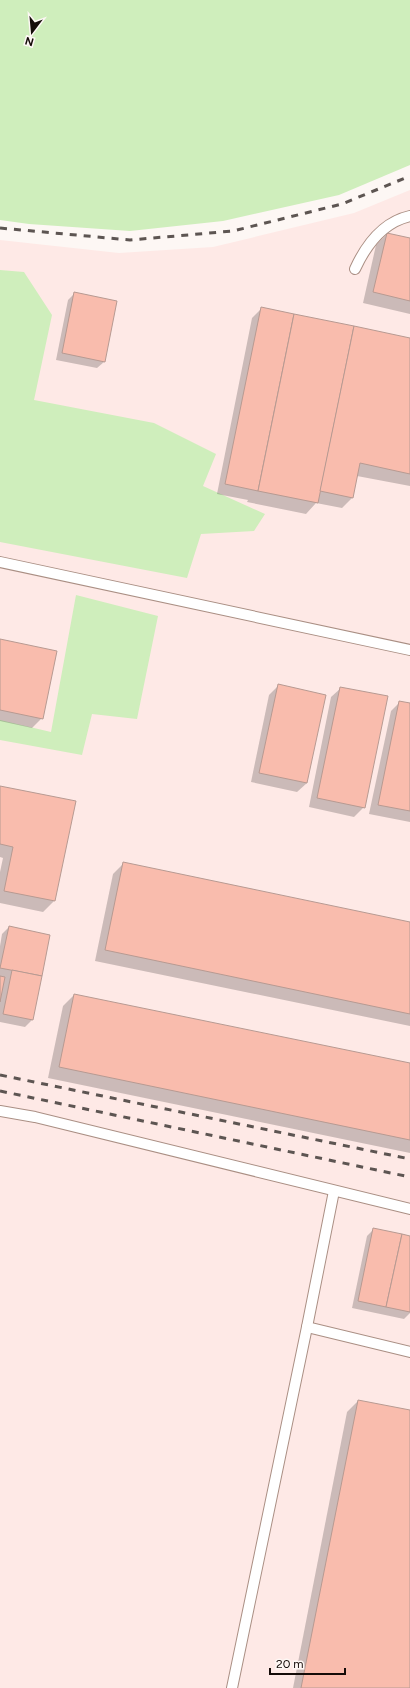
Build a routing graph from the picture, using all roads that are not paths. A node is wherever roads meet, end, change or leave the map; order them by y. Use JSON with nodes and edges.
{"nodes":[{"id":1,"x":410,"y":216,"type":"edge"},
{"id":2,"x":355,"y":269,"type":"dead end"},
{"id":3,"x":0,"y":562,"type":"edge"},
{"id":4,"x":410,"y":650,"type":"edge"},
{"id":5,"x":0,"y":1111,"type":"edge"},
{"id":6,"x":334,"y":1191,"type":"junction"},
{"id":7,"x":410,"y":1209,"type":"edge"},
{"id":8,"x":307,"y":1327,"type":"junction"},
{"id":9,"x":410,"y":1352,"type":"edge"},
{"id":10,"x":232,"y":1688,"type":"edge"}],
"edges":[{"from":1,"to":2,"type":"lane"},
{"from":3,"to":4,"type":"lane"},
{"from":5,"to":6,"type":"lane"},
{"from":6,"to":7,"type":"lane"},
{"from":6,"to":8,"type":"lane"},
{"from":8,"to":9,"type":"lane"},
{"from":8,"to":10,"type":"lane"}]}
